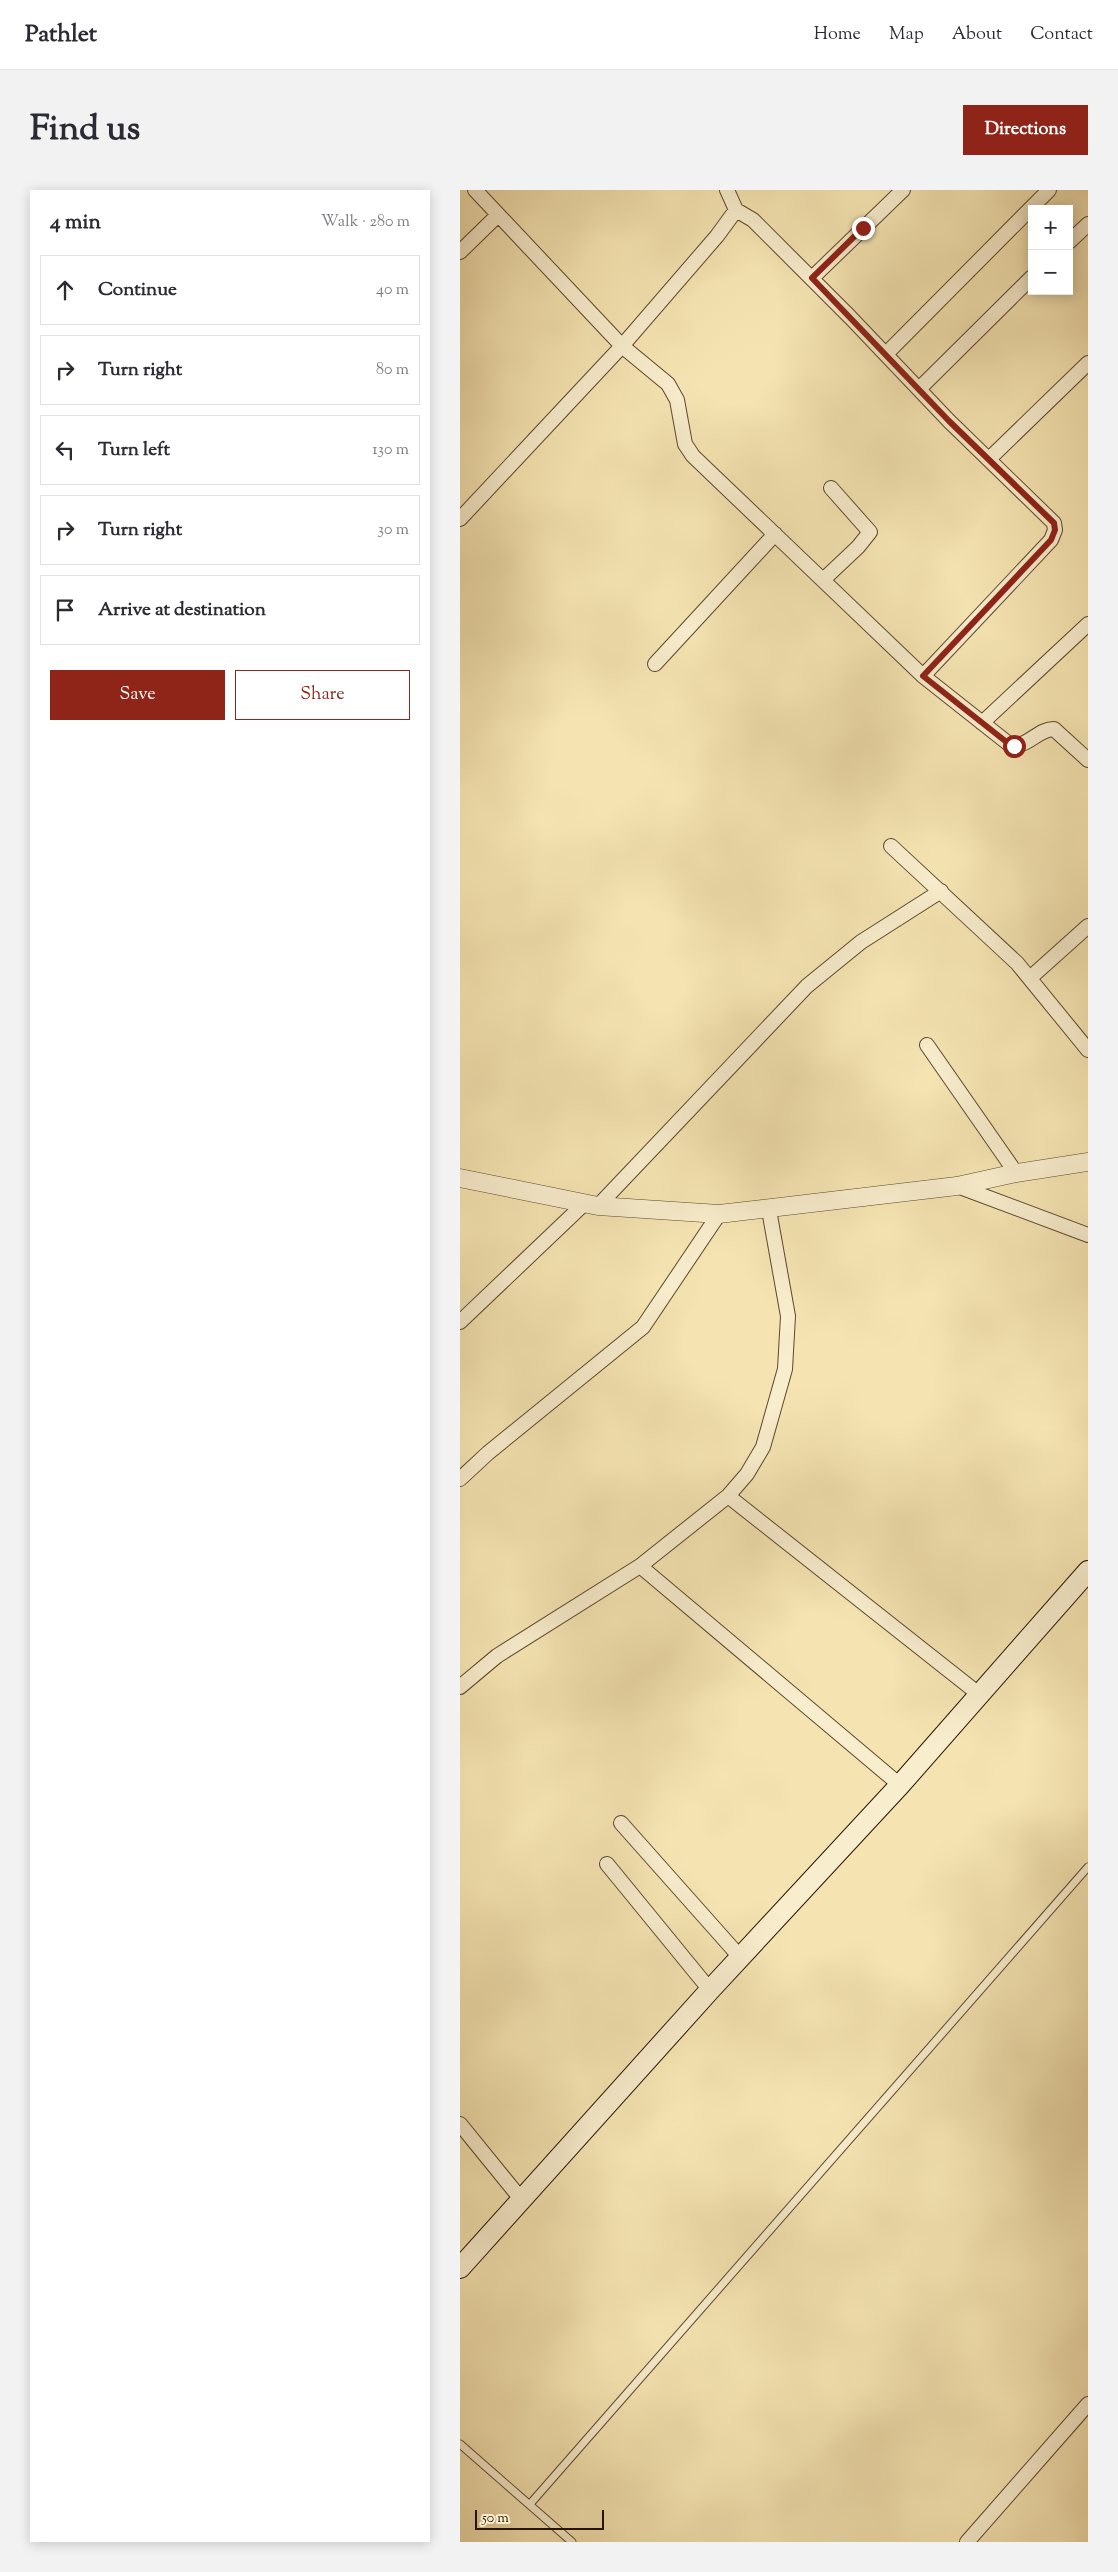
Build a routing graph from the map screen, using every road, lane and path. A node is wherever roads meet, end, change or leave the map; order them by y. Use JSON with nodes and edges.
{"nodes":[{"id":1,"x":475,"y":190,"type":"edge"},
{"id":2,"x":727,"y":190,"type":"edge"},
{"id":3,"x":903,"y":190,"type":"edge"},
{"id":4,"x":1049,"y":190,"type":"edge"},
{"id":5,"x":736,"y":210,"type":"junction"},
{"id":6,"x":498,"y":216,"type":"junction"},
{"id":7,"x":1088,"y":224,"type":"edge"},
{"id":8,"x":1073,"y":238,"type":"edge"},
{"id":9,"x":460,"y":252,"type":"edge"},
{"id":10,"x":812,"y":278,"type":"junction"},
{"id":11,"x":1028,"y":281,"type":"edge"},
{"id":12,"x":622,"y":346,"type":"junction"},
{"id":13,"x":886,"y":354,"type":"junction"},
{"id":14,"x":1088,"y":363,"type":"edge"},
{"id":15,"x":919,"y":389,"type":"junction"},
{"id":16,"x":989,"y":459,"type":"junction"},
{"id":17,"x":831,"y":488,"type":"dead end"},
{"id":18,"x":460,"y":519,"type":"edge"},
{"id":19,"x":775,"y":534,"type":"junction"},
{"id":20,"x":823,"y":580,"type":"junction"},
{"id":21,"x":1088,"y":624,"type":"edge"},
{"id":22,"x":655,"y":664,"type":"dead end"},
{"id":23,"x":923,"y":676,"type":"junction"},
{"id":24,"x":982,"y":723,"type":"junction"},
{"id":25,"x":1088,"y":760,"type":"edge"},
{"id":26,"x":891,"y":846,"type":"dead end"},
{"id":27,"x":941,"y":892,"type":"junction"},
{"id":28,"x":1088,"y":926,"type":"edge"},
{"id":29,"x":1030,"y":978,"type":"junction"},
{"id":30,"x":927,"y":1044,"type":"dead end"},
{"id":31,"x":1088,"y":1050,"type":"edge"},
{"id":32,"x":1088,"y":1162,"type":"edge"},
{"id":33,"x":1016,"y":1172,"type":"junction"},
{"id":34,"x":460,"y":1178,"type":"edge"},
{"id":35,"x":957,"y":1186,"type":"junction"},
{"id":36,"x":592,"y":1205,"type":"junction"},
{"id":37,"x":768,"y":1210,"type":"junction"},
{"id":38,"x":720,"y":1214,"type":"junction"},
{"id":39,"x":1088,"y":1235,"type":"edge"},
{"id":40,"x":460,"y":1322,"type":"edge"},
{"id":41,"x":460,"y":1479,"type":"edge"},
{"id":42,"x":728,"y":1496,"type":"junction"},
{"id":43,"x":640,"y":1566,"type":"junction"},
{"id":44,"x":1088,"y":1571,"type":"edge"},
{"id":45,"x":460,"y":1687,"type":"edge"},
{"id":46,"x":980,"y":1695,"type":"junction"},
{"id":47,"x":900,"y":1785,"type":"junction"},
{"id":48,"x":621,"y":1823,"type":"dead end"},
{"id":49,"x":607,"y":1864,"type":"dead end"},
{"id":50,"x":1088,"y":1867,"type":"edge"},
{"id":51,"x":740,"y":1958,"type":"junction"},
{"id":52,"x":710,"y":1990,"type":"junction"},
{"id":53,"x":460,"y":2124,"type":"edge"},
{"id":54,"x":521,"y":2199,"type":"junction"},
{"id":55,"x":460,"y":2268,"type":"edge"},
{"id":56,"x":1088,"y":2404,"type":"edge"},
{"id":57,"x":460,"y":2444,"type":"edge"},
{"id":58,"x":530,"y":2504,"type":"junction"},
{"id":59,"x":572,"y":2542,"type":"edge"},
{"id":60,"x":967,"y":2542,"type":"edge"}],
"edges":[{"from":1,"to":6,"type":"street"},
{"from":2,"to":5,"type":"street"},
{"from":3,"to":10,"type":"street"},
{"from":4,"to":13,"type":"street"},
{"from":5,"to":10,"type":"street"},
{"from":5,"to":12,"type":"street"},
{"from":6,"to":9,"type":"street"},
{"from":6,"to":12,"type":"street"},
{"from":7,"to":8,"type":"street"},
{"from":10,"to":13,"type":"street"},
{"from":11,"to":15,"type":"street"},
{"from":12,"to":18,"type":"street"},
{"from":12,"to":19,"type":"street"},
{"from":13,"to":15,"type":"street"},
{"from":14,"to":16,"type":"street"},
{"from":15,"to":16,"type":"street"},
{"from":16,"to":23,"type":"street"},
{"from":17,"to":20,"type":"street"},
{"from":19,"to":20,"type":"street"},
{"from":19,"to":22,"type":"street"},
{"from":20,"to":23,"type":"street"},
{"from":21,"to":24,"type":"street"},
{"from":23,"to":24,"type":"street"},
{"from":24,"to":25,"type":"street"},
{"from":26,"to":27,"type":"street"},
{"from":27,"to":29,"type":"street"},
{"from":27,"to":36,"type":"street"},
{"from":28,"to":29,"type":"street"},
{"from":29,"to":31,"type":"street"},
{"from":30,"to":33,"type":"street"},
{"from":32,"to":33,"type":"street"},
{"from":33,"to":35,"type":"street"},
{"from":34,"to":36,"type":"street"},
{"from":35,"to":37,"type":"street"},
{"from":35,"to":39,"type":"street"},
{"from":36,"to":38,"type":"street"},
{"from":36,"to":40,"type":"street"},
{"from":37,"to":38,"type":"street"},
{"from":37,"to":42,"type":"street"},
{"from":38,"to":41,"type":"street"},
{"from":42,"to":43,"type":"street"},
{"from":42,"to":46,"type":"street"},
{"from":43,"to":45,"type":"street"},
{"from":43,"to":47,"type":"street"},
{"from":44,"to":46,"type":"main road"},
{"from":46,"to":47,"type":"main road"},
{"from":47,"to":51,"type":"main road"},
{"from":48,"to":51,"type":"street"},
{"from":49,"to":52,"type":"street"},
{"from":50,"to":58,"type":"lane"},
{"from":51,"to":52,"type":"main road"},
{"from":52,"to":54,"type":"main road"},
{"from":53,"to":54,"type":"street"},
{"from":54,"to":55,"type":"main road"},
{"from":56,"to":60,"type":"street"},
{"from":57,"to":58,"type":"lane"},
{"from":58,"to":59,"type":"lane"}]}
